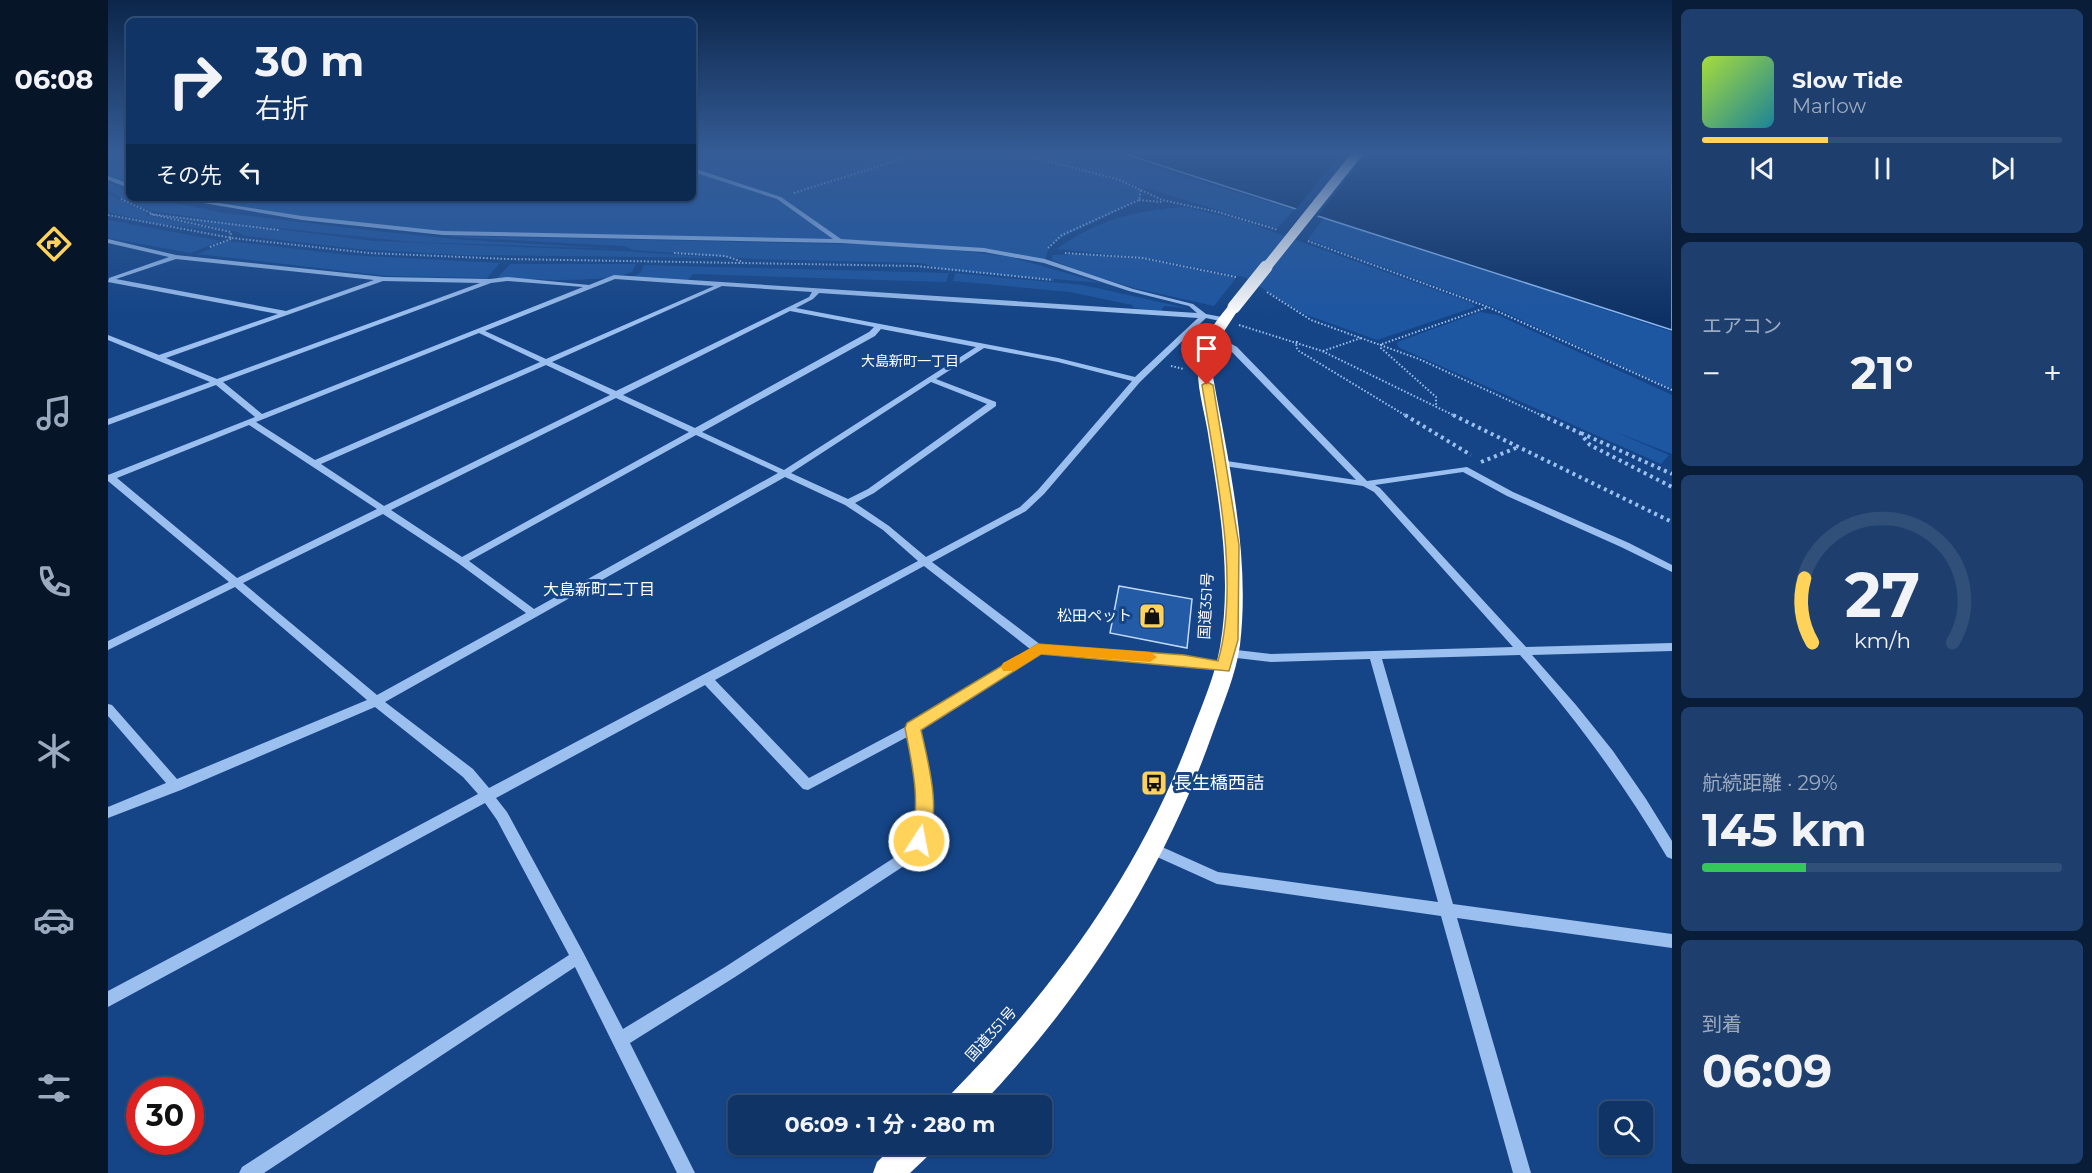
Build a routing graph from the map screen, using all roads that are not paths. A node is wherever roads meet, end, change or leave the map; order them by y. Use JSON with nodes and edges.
{"nodes":[{"id":1,"x":243,"y":209,"type":"edge"},
{"id":2,"x":794,"y":209,"type":"edge"},
{"id":3,"x":1313,"y":209,"type":"edge"},
{"id":4,"x":841,"y":241,"type":"junction"},
{"id":5,"x":108,"y":242,"type":"edge"},
{"id":6,"x":126,"y":246,"type":"junction"},
{"id":7,"x":108,"y":252,"type":"edge"},
{"id":8,"x":176,"y":257,"type":"junction"},
{"id":9,"x":384,"y":279,"type":"junction"},
{"id":10,"x":108,"y":280,"type":"edge"},
{"id":11,"x":490,"y":281,"type":"junction"},
{"id":12,"x":722,"y":285,"type":"junction"},
{"id":13,"x":589,"y":286,"type":"junction"},
{"id":14,"x":817,"y":290,"type":"junction"},
{"id":15,"x":789,"y":309,"type":"junction"},
{"id":16,"x":288,"y":313,"type":"junction"},
{"id":17,"x":1204,"y":316,"type":"junction"},
{"id":18,"x":878,"y":327,"type":"junction"},
{"id":19,"x":1223,"y":327,"type":"junction"},
{"id":20,"x":478,"y":330,"type":"junction"},
{"id":21,"x":108,"y":337,"type":"edge"},
{"id":22,"x":982,"y":346,"type":"junction"},
{"id":23,"x":162,"y":357,"type":"junction"},
{"id":24,"x":546,"y":361,"type":"junction"},
{"id":25,"x":932,"y":380,"type":"junction"},
{"id":26,"x":1137,"y":380,"type":"junction"},
{"id":27,"x":217,"y":382,"type":"junction"},
{"id":28,"x":617,"y":394,"type":"junction"},
{"id":29,"x":261,"y":417,"type":"junction"},
{"id":30,"x":249,"y":421,"type":"junction"},
{"id":31,"x":108,"y":422,"type":"edge"},
{"id":32,"x":698,"y":431,"type":"junction"},
{"id":33,"x":316,"y":463,"type":"junction"},
{"id":34,"x":1220,"y":463,"type":"junction"},
{"id":35,"x":785,"y":473,"type":"junction"},
{"id":36,"x":109,"y":478,"type":"edge"},
{"id":37,"x":1365,"y":484,"type":"junction"},
{"id":38,"x":848,"y":503,"type":"junction"},
{"id":39,"x":382,"y":510,"type":"junction"},
{"id":40,"x":462,"y":561,"type":"junction"},
{"id":41,"x":927,"y":562,"type":"junction"},
{"id":42,"x":1672,"y":569,"type":"edge"},
{"id":43,"x":234,"y":582,"type":"junction"},
{"id":44,"x":534,"y":614,"type":"junction"},
{"id":45,"x":108,"y":646,"type":"edge"},
{"id":46,"x":1672,"y":647,"type":"edge"},
{"id":47,"x":1038,"y":649,"type":"junction"},
{"id":48,"x":1526,"y":652,"type":"junction"},
{"id":49,"x":1375,"y":656,"type":"junction"},
{"id":50,"x":1226,"y":660,"type":"junction"},
{"id":51,"x":708,"y":680,"type":"junction"},
{"id":52,"x":377,"y":700,"type":"junction"},
{"id":53,"x":108,"y":708,"type":"edge"},
{"id":54,"x":913,"y":728,"type":"junction"},
{"id":55,"x":176,"y":786,"type":"junction"},
{"id":56,"x":486,"y":794,"type":"junction"},
{"id":57,"x":108,"y":813,"type":"edge"},
{"id":58,"x":1151,"y":848,"type":"junction"},
{"id":59,"x":1672,"y":853,"type":"edge"},
{"id":60,"x":1449,"y":910,"type":"junction"},
{"id":61,"x":1672,"y":941,"type":"edge"},
{"id":62,"x":578,"y":957,"type":"junction"},
{"id":63,"x":108,"y":999,"type":"edge"},
{"id":64,"x":620,"y":1040,"type":"junction"},
{"id":65,"x":970,"y":1095,"type":"edge"},
{"id":66,"x":907,"y":1155,"type":"edge"},
{"id":67,"x":248,"y":1173,"type":"edge"},
{"id":68,"x":686,"y":1173,"type":"edge"},
{"id":69,"x":888,"y":1173,"type":"edge"},
{"id":70,"x":1522,"y":1173,"type":"edge"}],
"edges":[{"from":1,"to":4,"type":"street"},
{"from":2,"to":4,"type":"street"},
{"from":3,"to":19,"type":"highway","name":"国道351号","bridge":true},
{"from":4,"to":17,"type":"street"},
{"from":5,"to":6,"type":"street"},
{"from":6,"to":7,"type":"street"},
{"from":6,"to":8,"type":"street"},
{"from":8,"to":9,"type":"street"},
{"from":8,"to":10,"type":"street"},
{"from":9,"to":11,"type":"street"},
{"from":9,"to":16,"type":"street"},
{"from":10,"to":16,"type":"street"},
{"from":11,"to":13,"type":"street"},
{"from":11,"to":27,"type":"street"},
{"from":12,"to":13,"type":"street"},
{"from":12,"to":14,"type":"street"},
{"from":12,"to":24,"type":"street"},
{"from":13,"to":20,"type":"street"},
{"from":14,"to":15,"type":"street"},
{"from":14,"to":17,"type":"street"},
{"from":15,"to":18,"type":"street"},
{"from":15,"to":28,"type":"street"},
{"from":16,"to":23,"type":"street"},
{"from":17,"to":19,"type":"street"},
{"from":17,"to":26,"type":"street"},
{"from":18,"to":22,"type":"street"},
{"from":18,"to":32,"type":"street"},
{"from":19,"to":34,"type":"highway","name":"国道351号"},
{"from":19,"to":37,"type":"street"},
{"from":20,"to":24,"type":"street"},
{"from":20,"to":29,"type":"street"},
{"from":21,"to":23,"type":"street"},
{"from":22,"to":25,"type":"street"},
{"from":22,"to":26,"type":"street"},
{"from":23,"to":27,"type":"street"},
{"from":24,"to":28,"type":"street"},
{"from":24,"to":33,"type":"street"},
{"from":25,"to":35,"type":"street"},
{"from":25,"to":38,"type":"street"},
{"from":26,"to":41,"type":"street"},
{"from":27,"to":29,"type":"street"},
{"from":27,"to":31,"type":"street"},
{"from":28,"to":32,"type":"street"},
{"from":28,"to":39,"type":"street"},
{"from":29,"to":30,"type":"street"},
{"from":30,"to":33,"type":"street"},
{"from":30,"to":36,"type":"street"},
{"from":32,"to":35,"type":"street"},
{"from":32,"to":40,"type":"street"},
{"from":33,"to":39,"type":"street"},
{"from":34,"to":37,"type":"street"},
{"from":34,"to":50,"type":"highway","name":"国道351号"},
{"from":35,"to":38,"type":"street"},
{"from":35,"to":44,"type":"street"},
{"from":36,"to":43,"type":"street"},
{"from":37,"to":42,"type":"street"},
{"from":37,"to":48,"type":"street"},
{"from":38,"to":41,"type":"street"},
{"from":39,"to":40,"type":"street"},
{"from":39,"to":43,"type":"street"},
{"from":40,"to":44,"type":"street"},
{"from":41,"to":47,"type":"street"},
{"from":41,"to":51,"type":"street"},
{"from":43,"to":45,"type":"street"},
{"from":43,"to":52,"type":"street"},
{"from":44,"to":52,"type":"street"},
{"from":46,"to":48,"type":"street"},
{"from":47,"to":50,"type":"street"},
{"from":47,"to":54,"type":"street"},
{"from":48,"to":49,"type":"street"},
{"from":48,"to":59,"type":"street"},
{"from":49,"to":50,"type":"street"},
{"from":49,"to":60,"type":"street"},
{"from":50,"to":58,"type":"highway","name":"国道351号"},
{"from":51,"to":54,"type":"street"},
{"from":51,"to":56,"type":"street"},
{"from":52,"to":55,"type":"street"},
{"from":52,"to":56,"type":"street"},
{"from":53,"to":55,"type":"street"},
{"from":54,"to":64,"type":"street"},
{"from":55,"to":57,"type":"street"},
{"from":56,"to":62,"type":"street"},
{"from":56,"to":63,"type":"street"},
{"from":58,"to":60,"type":"street"},
{"from":58,"to":65,"type":"highway","name":"国道351号"},
{"from":60,"to":61,"type":"street"},
{"from":60,"to":70,"type":"street"},
{"from":62,"to":64,"type":"street"},
{"from":62,"to":67,"type":"street"},
{"from":64,"to":68,"type":"street"},
{"from":66,"to":69,"type":"highway"}]}
